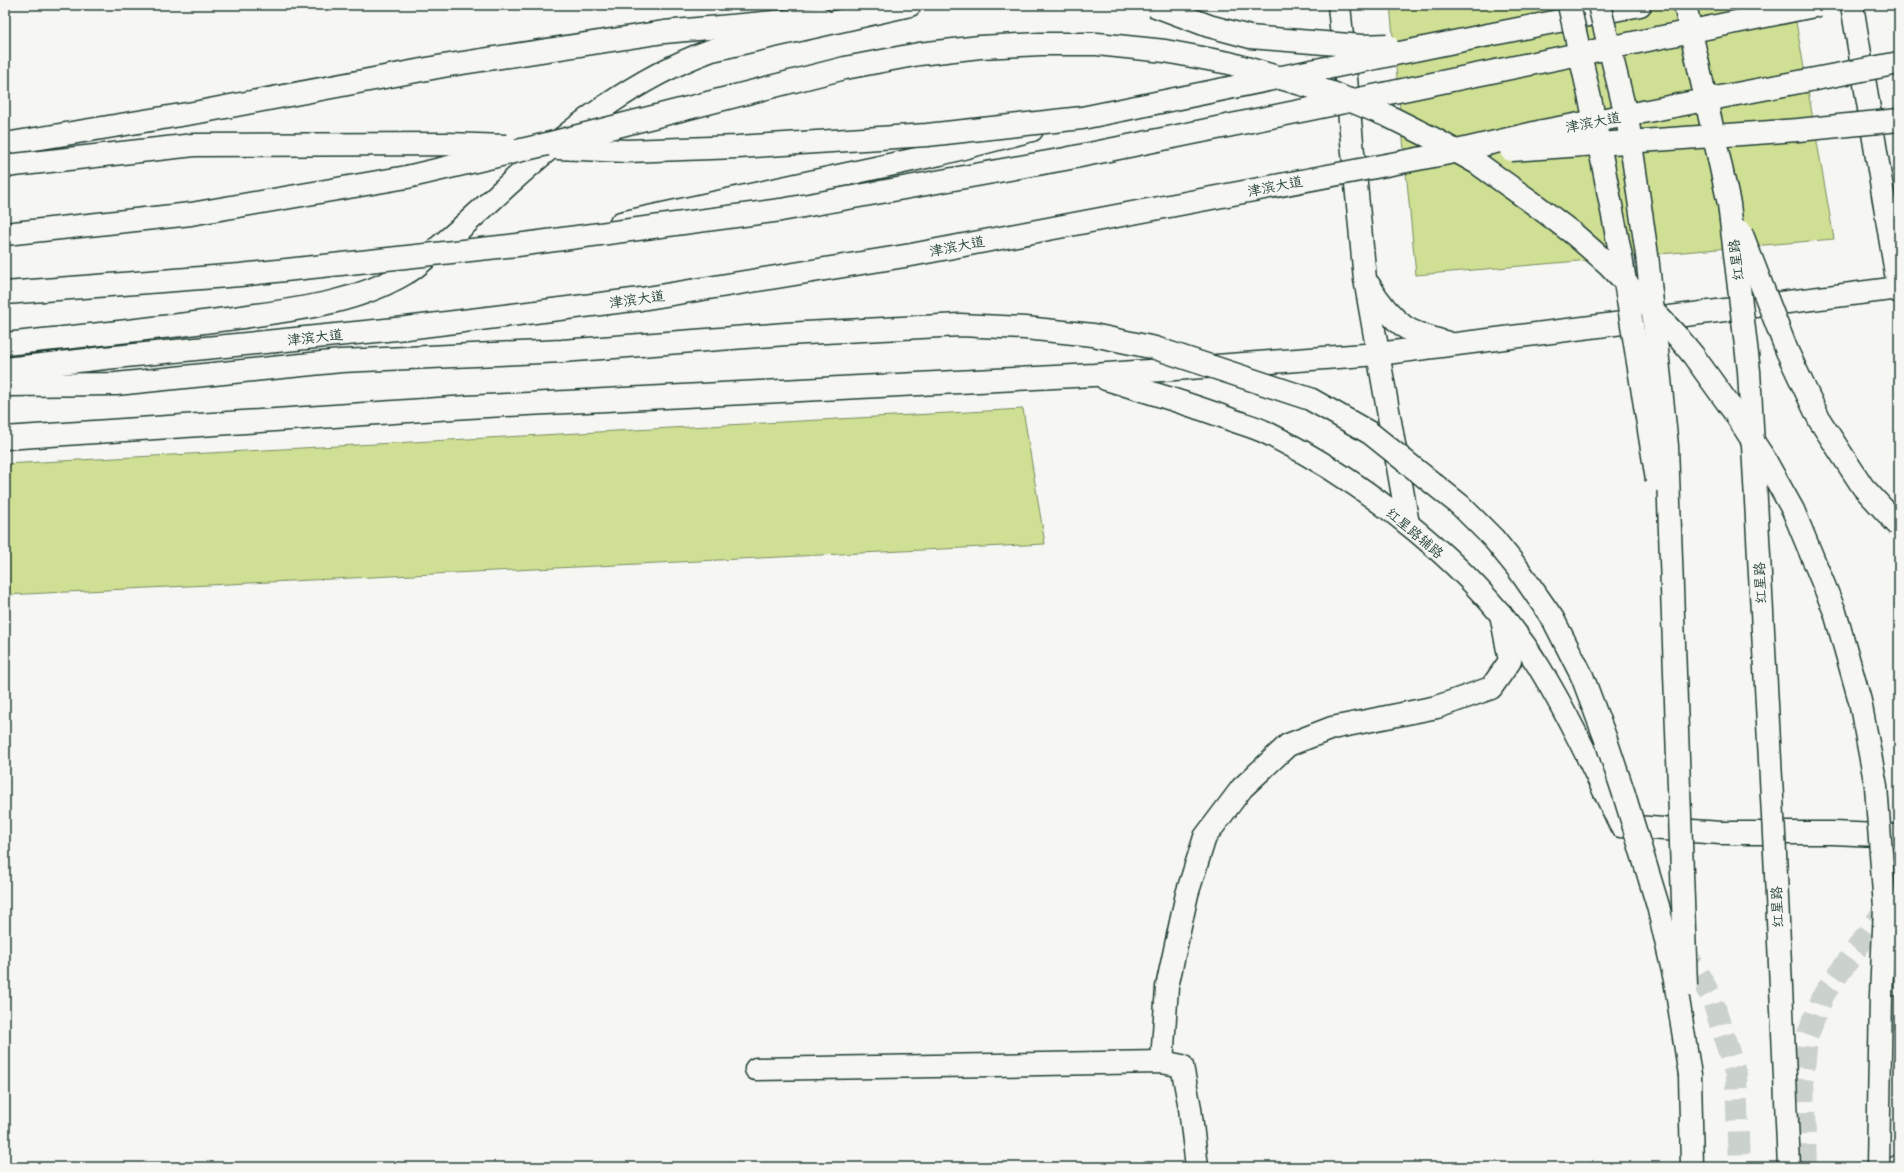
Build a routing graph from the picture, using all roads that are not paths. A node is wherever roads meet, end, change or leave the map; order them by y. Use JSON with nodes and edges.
{"nodes":[{"id":1,"x":910,"y":5,"type":"edge"},
{"id":2,"x":1153,"y":5,"type":"edge"},
{"id":3,"x":1339,"y":5,"type":"edge"},
{"id":4,"x":1569,"y":5,"type":"edge"},
{"id":5,"x":1599,"y":5,"type":"edge"},
{"id":6,"x":1640,"y":5,"type":"edge"},
{"id":7,"x":1685,"y":5,"type":"edge"},
{"id":8,"x":1819,"y":5,"type":"edge"},
{"id":9,"x":1852,"y":5,"type":"edge"},
{"id":10,"x":871,"y":14,"type":"junction"},
{"id":11,"x":1488,"y":35,"type":"junction"},
{"id":12,"x":1899,"y":63,"type":"edge"},
{"id":13,"x":1082,"y":118,"type":"junction"},
{"id":14,"x":1899,"y":120,"type":"edge"},
{"id":15,"x":5,"y":144,"type":"edge"},
{"id":16,"x":1444,"y":154,"type":"junction"},
{"id":17,"x":5,"y":166,"type":"edge"},
{"id":18,"x":1730,"y":204,"type":"junction"},
{"id":19,"x":5,"y":234,"type":"edge"},
{"id":20,"x":517,"y":245,"type":"junction"},
{"id":21,"x":1365,"y":279,"type":"junction"},
{"id":22,"x":1899,"y":290,"type":"edge"},
{"id":23,"x":5,"y":293,"type":"edge"},
{"id":24,"x":5,"y":344,"type":"edge"},
{"id":25,"x":1453,"y":344,"type":"junction"},
{"id":26,"x":1378,"y":354,"type":"junction"},
{"id":27,"x":5,"y":369,"type":"edge"},
{"id":28,"x":1094,"y":375,"type":"junction"},
{"id":29,"x":5,"y":385,"type":"edge"},
{"id":30,"x":5,"y":438,"type":"edge"},
{"id":31,"x":1408,"y":524,"type":"junction"},
{"id":32,"x":1899,"y":526,"type":"edge"},
{"id":33,"x":1669,"y":541,"type":"junction"},
{"id":34,"x":1501,"y":614,"type":"junction"},
{"id":35,"x":1899,"y":836,"type":"edge"},
{"id":36,"x":1899,"y":1007,"type":"edge"},
{"id":37,"x":1162,"y":1062,"type":"junction"},
{"id":38,"x":756,"y":1069,"type":"dead end"},
{"id":39,"x":1690,"y":1075,"type":"junction"},
{"id":40,"x":1197,"y":1167,"type":"edge"},
{"id":41,"x":1692,"y":1167,"type":"edge"},
{"id":42,"x":1789,"y":1167,"type":"edge"},
{"id":43,"x":1878,"y":1167,"type":"edge"},
{"id":44,"x":1886,"y":1167,"type":"edge"}],
"edges":[{"from":1,"to":10,"type":"main road"},
{"from":2,"to":11,"type":"main road","bridge":true},
{"from":3,"to":21,"type":"main road"},
{"from":4,"to":33,"type":"main road","bridge":true},
{"from":5,"to":33,"type":"main road","bridge":true},
{"from":6,"to":11,"type":"main road","bridge":true},
{"from":7,"to":18,"type":"main road","name":"红星路","bridge":true},
{"from":8,"to":20,"type":"main road","bridge":true},
{"from":9,"to":22,"type":"main road"},
{"from":10,"to":15,"type":"main road"},
{"from":10,"to":24,"type":"main road"},
{"from":11,"to":13,"type":"main road","bridge":true},
{"from":12,"to":16,"type":"main road","name":"津滨大道","bridge":true},
{"from":13,"to":17,"type":"main road","bridge":true},
{"from":13,"to":20,"type":"main road"},
{"from":14,"to":16,"type":"main road","bridge":true},
{"from":16,"to":27,"type":"main road","name":"津滨大道","bridge":true},
{"from":18,"to":32,"type":"main road","bridge":true},
{"from":18,"to":42,"type":"main road","name":"红星路","bridge":true},
{"from":19,"to":43,"type":"main road","bridge":true},
{"from":20,"to":23,"type":"main road","bridge":true},
{"from":21,"to":25,"type":"main road"},
{"from":21,"to":26,"type":"main road"},
{"from":22,"to":25,"type":"main road"},
{"from":25,"to":26,"type":"main road"},
{"from":26,"to":28,"type":"main road"},
{"from":26,"to":31,"type":"main road"},
{"from":28,"to":30,"type":"main road"},
{"from":28,"to":31,"type":"main road","name":"红星路辅路"},
{"from":29,"to":39,"type":"main road","bridge":true},
{"from":31,"to":34,"type":"main road","name":"红星路辅路"},
{"from":33,"to":39,"type":"main road","bridge":true},
{"from":34,"to":35,"type":"main road","name":"红星路辅路"},
{"from":34,"to":37,"type":"main road"},
{"from":36,"to":44,"type":"main road"},
{"from":37,"to":38,"type":"main road"},
{"from":37,"to":40,"type":"main road"},
{"from":39,"to":41,"type":"main road"}]}
